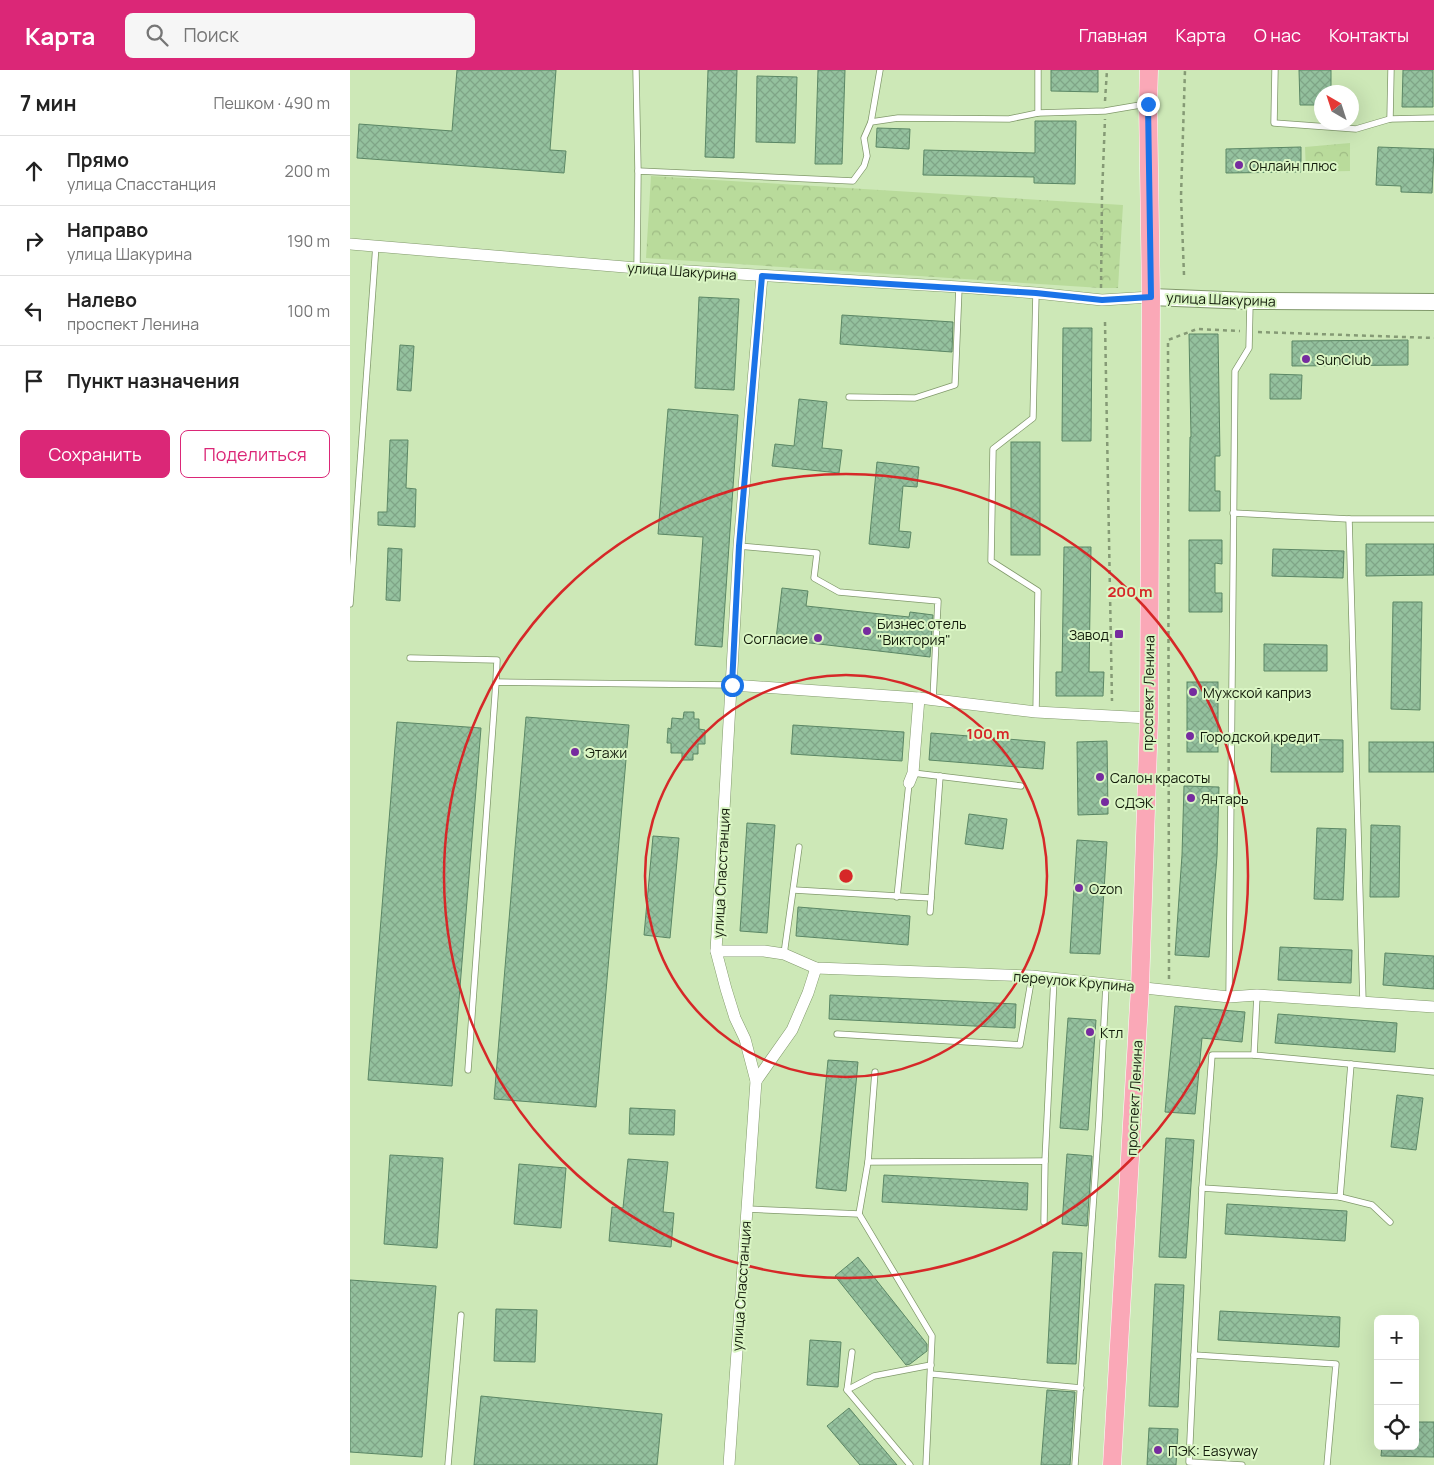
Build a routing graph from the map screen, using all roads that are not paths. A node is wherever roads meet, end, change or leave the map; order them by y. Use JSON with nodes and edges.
{"nodes":[{"id":1,"x":636,"y":70,"type":"edge"},
{"id":2,"x":880,"y":70,"type":"edge"},
{"id":3,"x":1038,"y":70,"type":"edge"},
{"id":4,"x":1149,"y":70,"type":"edge"},
{"id":5,"x":1275,"y":70,"type":"edge"},
{"id":6,"x":1391,"y":70,"type":"edge"},
{"id":7,"x":1148,"y":104,"type":"junction"},
{"id":8,"x":1038,"y":112,"type":"junction"},
{"id":9,"x":1434,"y":118,"type":"edge"},
{"id":10,"x":1390,"y":119,"type":"junction"},
{"id":11,"x":871,"y":122,"type":"junction"},
{"id":12,"x":638,"y":171,"type":"junction"},
{"id":13,"x":350,"y":244,"type":"edge"},
{"id":14,"x":376,"y":245,"type":"junction"},
{"id":15,"x":637,"y":268,"type":"junction"},
{"id":16,"x":762,"y":276,"type":"junction"},
{"id":17,"x":959,"y":287,"type":"junction"},
{"id":18,"x":1036,"y":293,"type":"junction"},
{"id":19,"x":1151,"y":297,"type":"junction"},
{"id":20,"x":1250,"y":301,"type":"junction"},
{"id":21,"x":1434,"y":302,"type":"edge"},
{"id":22,"x":849,"y":397,"type":"dead end"},
{"id":23,"x":1233,"y":513,"type":"junction"},
{"id":24,"x":1349,"y":519,"type":"junction"},
{"id":25,"x":1434,"y":519,"type":"edge"},
{"id":26,"x":739,"y":546,"type":"junction"},
{"id":27,"x":350,"y":604,"type":"edge"},
{"id":28,"x":410,"y":658,"type":"dead end"},
{"id":29,"x":496,"y":682,"type":"junction"},
{"id":30,"x":732,"y":685,"type":"junction"},
{"id":31,"x":920,"y":698,"type":"junction"},
{"id":32,"x":934,"y":700,"type":"junction"},
{"id":33,"x":1036,"y":712,"type":"junction"},
{"id":34,"x":1149,"y":718,"type":"junction"},
{"id":35,"x":940,"y":776,"type":"junction"},
{"id":36,"x":911,"y":778,"type":"junction"},
{"id":37,"x":1021,"y":786,"type":"dead end"},
{"id":38,"x":799,"y":847,"type":"dead end"},
{"id":39,"x":794,"y":890,"type":"junction"},
{"id":40,"x":897,"y":897,"type":"junction"},
{"id":41,"x":931,"y":898,"type":"junction"},
{"id":42,"x":930,"y":912,"type":"dead end"},
{"id":43,"x":716,"y":951,"type":"junction"},
{"id":44,"x":784,"y":954,"type":"junction"},
{"id":45,"x":816,"y":968,"type":"junction"},
{"id":46,"x":1032,"y":976,"type":"junction"},
{"id":47,"x":1054,"y":978,"type":"junction"},
{"id":48,"x":1106,"y":985,"type":"junction"},
{"id":49,"x":1140,"y":987,"type":"junction"},
{"id":50,"x":1257,"y":995,"type":"junction"},
{"id":51,"x":1229,"y":996,"type":"junction"},
{"id":52,"x":1363,"y":1002,"type":"junction"},
{"id":53,"x":1434,"y":1007,"type":"edge"},
{"id":54,"x":837,"y":1034,"type":"dead end"},
{"id":55,"x":1254,"y":1055,"type":"junction"},
{"id":56,"x":1351,"y":1064,"type":"junction"},
{"id":57,"x":468,"y":1070,"type":"dead end"},
{"id":58,"x":875,"y":1072,"type":"dead end"},
{"id":59,"x":1434,"y":1072,"type":"edge"},
{"id":60,"x":756,"y":1081,"type":"junction"},
{"id":61,"x":1045,"y":1161,"type":"junction"},
{"id":62,"x":868,"y":1162,"type":"junction"},
{"id":63,"x":1202,"y":1188,"type":"junction"},
{"id":64,"x":1340,"y":1197,"type":"junction"},
{"id":65,"x":746,"y":1209,"type":"junction"},
{"id":66,"x":860,"y":1214,"type":"junction"},
{"id":67,"x":1044,"y":1222,"type":"dead end"},
{"id":68,"x":1390,"y":1222,"type":"dead end"},
{"id":69,"x":461,"y":1315,"type":"dead end"},
{"id":70,"x":852,"y":1352,"type":"dead end"},
{"id":71,"x":1194,"y":1354,"type":"junction"},
{"id":72,"x":931,"y":1365,"type":"junction"},
{"id":73,"x":930,"y":1374,"type":"junction"},
{"id":74,"x":1081,"y":1388,"type":"junction"},
{"id":75,"x":847,"y":1390,"type":"junction"},
{"id":76,"x":448,"y":1465,"type":"edge"},
{"id":77,"x":729,"y":1465,"type":"edge"},
{"id":78,"x":910,"y":1465,"type":"edge"},
{"id":79,"x":926,"y":1465,"type":"edge"},
{"id":80,"x":1075,"y":1465,"type":"edge"},
{"id":81,"x":1112,"y":1465,"type":"edge"},
{"id":82,"x":1242,"y":1465,"type":"edge"},
{"id":83,"x":1327,"y":1465,"type":"edge"}],
"edges":[{"from":1,"to":12,"type":"lane"},
{"from":2,"to":11,"type":"lane"},
{"from":3,"to":8,"type":"lane"},
{"from":4,"to":7,"type":"main road","name":"проспект Ленина"},
{"from":5,"to":10,"type":"lane"},
{"from":6,"to":10,"type":"lane"},
{"from":7,"to":8,"type":"lane"},
{"from":7,"to":19,"type":"main road","name":"проспект Ленина"},
{"from":8,"to":11,"type":"lane"},
{"from":9,"to":10,"type":"lane"},
{"from":11,"to":12,"type":"lane"},
{"from":12,"to":15,"type":"lane"},
{"from":13,"to":14,"type":"street","name":"улица Шакурина"},
{"from":14,"to":15,"type":"street","name":"улица Шакурина"},
{"from":14,"to":27,"type":"lane"},
{"from":15,"to":16,"type":"street","name":"улица Шакурина"},
{"from":16,"to":17,"type":"street","name":"улица Шакурина"},
{"from":16,"to":26,"type":"street","name":"улица Спасстанция"},
{"from":17,"to":18,"type":"street","name":"улица Шакурина"},
{"from":17,"to":22,"type":"lane"},
{"from":18,"to":19,"type":"street","name":"улица Шакурина"},
{"from":18,"to":33,"type":"lane"},
{"from":19,"to":20,"type":"main road","name":"улица Шакурина"},
{"from":19,"to":34,"type":"main road","name":"проспект Ленина"},
{"from":20,"to":21,"type":"main road","name":"улица Шакурина"},
{"from":20,"to":23,"type":"lane"},
{"from":23,"to":24,"type":"lane"},
{"from":23,"to":51,"type":"lane"},
{"from":24,"to":25,"type":"lane"},
{"from":24,"to":52,"type":"lane"},
{"from":26,"to":30,"type":"street","name":"улица Спасстанция"},
{"from":26,"to":32,"type":"lane"},
{"from":28,"to":29,"type":"lane"},
{"from":29,"to":30,"type":"lane"},
{"from":29,"to":57,"type":"lane"},
{"from":30,"to":31,"type":"street"},
{"from":30,"to":43,"type":"street","name":"улица Спасстанция"},
{"from":31,"to":32,"type":"street"},
{"from":31,"to":36,"type":"street"},
{"from":32,"to":33,"type":"street"},
{"from":33,"to":34,"type":"street"},
{"from":34,"to":49,"type":"main road","name":"проспект Ленина"},
{"from":35,"to":36,"type":"lane"},
{"from":35,"to":37,"type":"lane"},
{"from":35,"to":41,"type":"lane"},
{"from":36,"to":40,"type":"lane"},
{"from":38,"to":39,"type":"lane"},
{"from":39,"to":40,"type":"lane"},
{"from":39,"to":44,"type":"lane"},
{"from":40,"to":41,"type":"lane"},
{"from":41,"to":42,"type":"lane"},
{"from":43,"to":44,"type":"street","name":"переулок Крупина"},
{"from":43,"to":60,"type":"street","name":"улица Спасстанция"},
{"from":44,"to":45,"type":"street","name":"переулок Крупина"},
{"from":45,"to":46,"type":"street","name":"переулок Крупина"},
{"from":45,"to":60,"type":"street"},
{"from":46,"to":47,"type":"street","name":"переулок Крупина"},
{"from":46,"to":54,"type":"lane"},
{"from":47,"to":48,"type":"street","name":"переулок Крупина"},
{"from":47,"to":61,"type":"lane"},
{"from":48,"to":49,"type":"street","name":"переулок Крупина"},
{"from":48,"to":74,"type":"lane"},
{"from":49,"to":51,"type":"street","name":"переулок Крупина"},
{"from":49,"to":81,"type":"main road","name":"проспект Ленина"},
{"from":50,"to":51,"type":"street","name":"переулок Крупина"},
{"from":50,"to":52,"type":"street","name":"переулок Крупина"},
{"from":50,"to":55,"type":"lane"},
{"from":52,"to":53,"type":"street","name":"переулок Крупина"},
{"from":55,"to":56,"type":"lane"},
{"from":55,"to":63,"type":"lane"},
{"from":56,"to":59,"type":"lane"},
{"from":56,"to":64,"type":"lane"},
{"from":58,"to":62,"type":"lane"},
{"from":60,"to":65,"type":"street","name":"улица Спасстанция"},
{"from":61,"to":62,"type":"lane"},
{"from":61,"to":67,"type":"lane"},
{"from":62,"to":66,"type":"lane"},
{"from":63,"to":64,"type":"lane"},
{"from":63,"to":71,"type":"lane"},
{"from":64,"to":68,"type":"lane"},
{"from":65,"to":66,"type":"lane"},
{"from":65,"to":77,"type":"street","name":"улица Спасстанция"},
{"from":66,"to":72,"type":"lane"},
{"from":69,"to":76,"type":"lane"},
{"from":70,"to":75,"type":"lane"},
{"from":71,"to":82,"type":"lane"},
{"from":71,"to":83,"type":"lane"},
{"from":72,"to":73,"type":"lane"},
{"from":72,"to":75,"type":"lane"},
{"from":73,"to":74,"type":"lane"},
{"from":73,"to":79,"type":"lane"},
{"from":74,"to":80,"type":"lane"},
{"from":75,"to":78,"type":"lane"}]}
